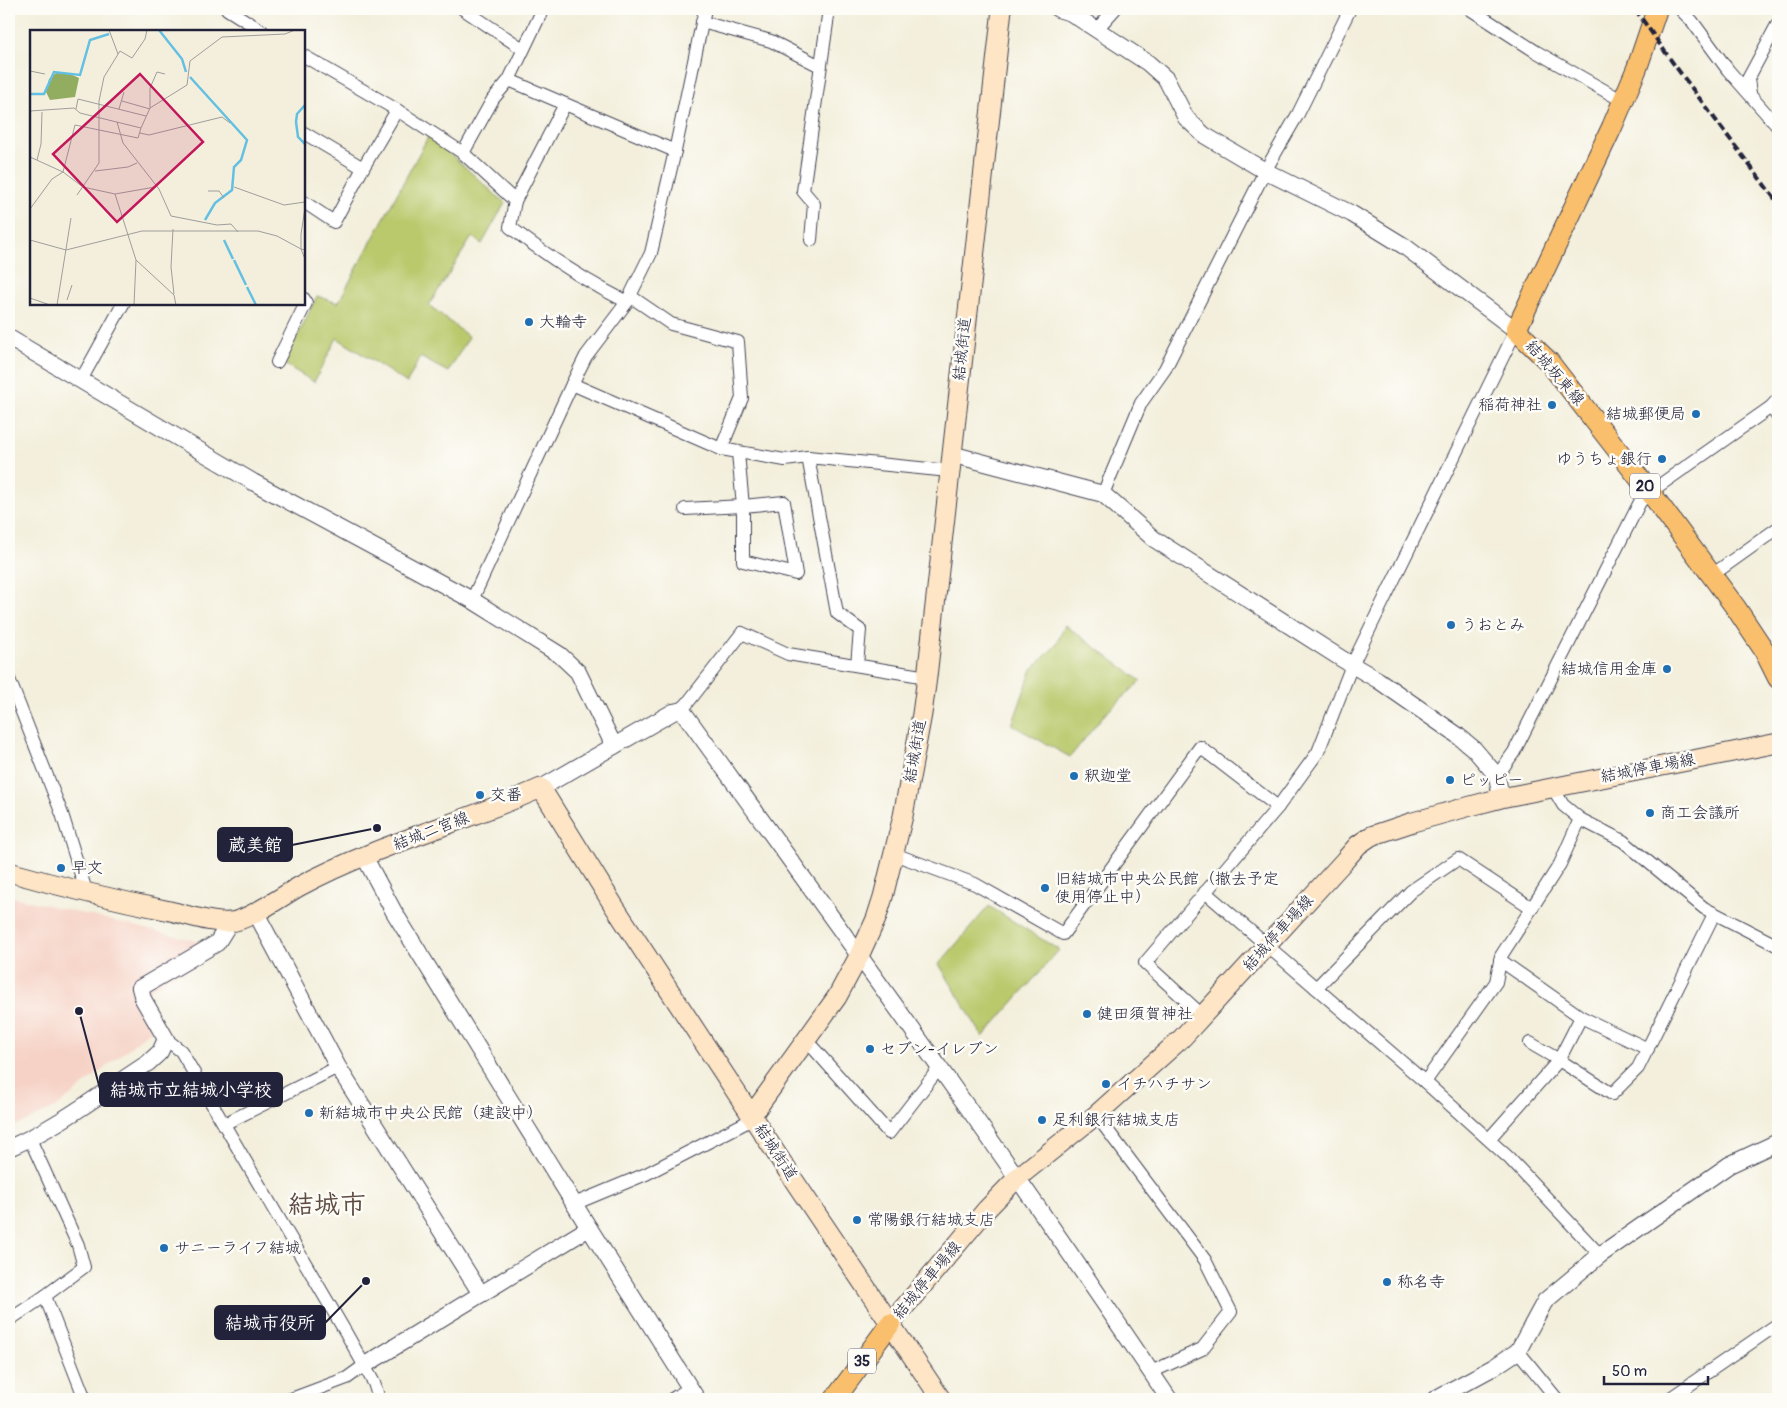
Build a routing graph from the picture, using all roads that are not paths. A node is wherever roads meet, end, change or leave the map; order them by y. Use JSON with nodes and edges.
{"nodes":[{"id":1,"x":227,"y":9,"type":"edge"},
{"id":2,"x":463,"y":9,"type":"edge"},
{"id":3,"x":543,"y":9,"type":"edge"},
{"id":4,"x":705,"y":9,"type":"edge"},
{"id":5,"x":829,"y":9,"type":"edge"},
{"id":6,"x":1002,"y":9,"type":"edge"},
{"id":7,"x":1058,"y":9,"type":"edge"},
{"id":8,"x":1115,"y":9,"type":"edge"},
{"id":9,"x":1350,"y":9,"type":"edge"},
{"id":10,"x":1470,"y":9,"type":"edge"},
{"id":11,"x":1657,"y":9,"type":"edge"},
{"id":12,"x":1680,"y":9,"type":"edge"},
{"id":13,"x":702,"y":22,"type":"junction"},
{"id":14,"x":1778,"y":23,"type":"edge"},
{"id":15,"x":1097,"y":29,"type":"junction"},
{"id":16,"x":260,"y":30,"type":"edge"},
{"id":17,"x":523,"y":49,"type":"junction"},
{"id":18,"x":305,"y":57,"type":"edge"},
{"id":19,"x":820,"y":66,"type":"junction"},
{"id":20,"x":509,"y":80,"type":"junction"},
{"id":21,"x":1750,"y":94,"type":"junction"},
{"id":22,"x":1623,"y":101,"type":"junction"},
{"id":23,"x":565,"y":104,"type":"junction"},
{"id":24,"x":397,"y":110,"type":"junction"},
{"id":25,"x":1778,"y":127,"type":"edge"},
{"id":26,"x":305,"y":134,"type":"edge"},
{"id":27,"x":675,"y":152,"type":"junction"},
{"id":28,"x":463,"y":153,"type":"junction"},
{"id":29,"x":363,"y":168,"type":"junction"},
{"id":30,"x":1266,"y":171,"type":"junction"},
{"id":31,"x":515,"y":201,"type":"junction"},
{"id":32,"x":305,"y":203,"type":"edge"},
{"id":33,"x":811,"y":240,"type":"dead end"},
{"id":34,"x":628,"y":299,"type":"junction"},
{"id":35,"x":305,"y":301,"type":"edge"},
{"id":36,"x":122,"y":305,"type":"edge"},
{"id":37,"x":1516,"y":330,"type":"junction"},
{"id":38,"x":9,"y":338,"type":"edge"},
{"id":39,"x":277,"y":362,"type":"dead end"},
{"id":40,"x":81,"y":380,"type":"junction"},
{"id":41,"x":572,"y":384,"type":"junction"},
{"id":42,"x":1776,"y":408,"type":"edge"},
{"id":43,"x":721,"y":449,"type":"junction"},
{"id":44,"x":738,"y":453,"type":"junction"},
{"id":45,"x":808,"y":457,"type":"junction"},
{"id":46,"x":950,"y":462,"type":"junction"},
{"id":47,"x":1650,"y":492,"type":"junction"},
{"id":48,"x":1102,"y":494,"type":"junction"},
{"id":49,"x":743,"y":506,"type":"junction"},
{"id":50,"x":685,"y":509,"type":"dead end"},
{"id":51,"x":1778,"y":528,"type":"edge"},
{"id":52,"x":1712,"y":575,"type":"junction"},
{"id":53,"x":472,"y":600,"type":"junction"},
{"id":54,"x":856,"y":665,"type":"junction"},
{"id":55,"x":1352,"y":665,"type":"junction"},
{"id":56,"x":927,"y":677,"type":"junction"},
{"id":57,"x":1778,"y":678,"type":"edge"},
{"id":58,"x":9,"y":679,"type":"edge"},
{"id":59,"x":678,"y":711,"type":"junction"},
{"id":60,"x":1778,"y":743,"type":"edge"},
{"id":61,"x":614,"y":746,"type":"junction"},
{"id":62,"x":1497,"y":776,"type":"junction"},
{"id":63,"x":541,"y":788,"type":"junction"},
{"id":64,"x":1553,"y":788,"type":"junction"},
{"id":65,"x":1501,"y":798,"type":"junction"},
{"id":66,"x":1278,"y":806,"type":"junction"},
{"id":67,"x":1580,"y":818,"type":"junction"},
{"id":68,"x":894,"y":854,"type":"junction"},
{"id":69,"x":364,"y":856,"type":"junction"},
{"id":70,"x":9,"y":872,"type":"edge"},
{"id":71,"x":1205,"y":892,"type":"junction"},
{"id":72,"x":87,"y":894,"type":"junction"},
{"id":73,"x":1532,"y":908,"type":"junction"},
{"id":74,"x":256,"y":913,"type":"junction"},
{"id":75,"x":1714,"y":914,"type":"junction"},
{"id":76,"x":230,"y":922,"type":"junction"},
{"id":77,"x":1266,"y":945,"type":"junction"},
{"id":78,"x":1778,"y":946,"type":"edge"},
{"id":79,"x":860,"y":956,"type":"junction"},
{"id":80,"x":1500,"y":960,"type":"junction"},
{"id":81,"x":1316,"y":988,"type":"junction"},
{"id":82,"x":1203,"y":1016,"type":"junction"},
{"id":83,"x":1581,"y":1017,"type":"junction"},
{"id":84,"x":166,"y":1039,"type":"junction"},
{"id":85,"x":807,"y":1041,"type":"junction"},
{"id":86,"x":1530,"y":1043,"type":"dead end"},
{"id":87,"x":1648,"y":1049,"type":"junction"},
{"id":88,"x":1559,"y":1060,"type":"junction"},
{"id":89,"x":338,"y":1067,"type":"junction"},
{"id":90,"x":940,"y":1067,"type":"junction"},
{"id":91,"x":1426,"y":1082,"type":"junction"},
{"id":92,"x":752,"y":1115,"type":"junction"},
{"id":93,"x":1096,"y":1115,"type":"junction"},
{"id":94,"x":224,"y":1124,"type":"junction"},
{"id":95,"x":30,"y":1139,"type":"junction"},
{"id":96,"x":1489,"y":1139,"type":"junction"},
{"id":97,"x":1778,"y":1142,"type":"edge"},
{"id":98,"x":9,"y":1148,"type":"edge"},
{"id":99,"x":1017,"y":1178,"type":"junction"},
{"id":100,"x":574,"y":1204,"type":"junction"},
{"id":101,"x":589,"y":1228,"type":"junction"},
{"id":102,"x":1600,"y":1255,"type":"junction"},
{"id":103,"x":481,"y":1294,"type":"junction"},
{"id":104,"x":45,"y":1296,"type":"junction"},
{"id":105,"x":9,"y":1320,"type":"edge"},
{"id":106,"x":890,"y":1324,"type":"junction"},
{"id":107,"x":1778,"y":1324,"type":"edge"},
{"id":108,"x":1518,"y":1351,"type":"junction"},
{"id":109,"x":365,"y":1365,"type":"junction"},
{"id":110,"x":1151,"y":1372,"type":"junction"},
{"id":111,"x":694,"y":1394,"type":"edge"},
{"id":112,"x":85,"y":1399,"type":"edge"},
{"id":113,"x":292,"y":1399,"type":"edge"},
{"id":114,"x":379,"y":1399,"type":"edge"},
{"id":115,"x":672,"y":1399,"type":"edge"},
{"id":116,"x":834,"y":1399,"type":"edge"},
{"id":117,"x":941,"y":1399,"type":"edge"},
{"id":118,"x":1169,"y":1399,"type":"edge"},
{"id":119,"x":1435,"y":1399,"type":"edge"},
{"id":120,"x":1557,"y":1399,"type":"edge"},
{"id":121,"x":1669,"y":1399,"type":"edge"}],
"edges":[{"from":1,"to":16,"type":"street"},
{"from":2,"to":17,"type":"street"},
{"from":3,"to":17,"type":"street"},
{"from":4,"to":13,"type":"street"},
{"from":5,"to":19,"type":"street"},
{"from":6,"to":46,"type":"main road","name":"結城街道"},
{"from":7,"to":15,"type":"street"},
{"from":8,"to":15,"type":"street"},
{"from":9,"to":30,"type":"street"},
{"from":10,"to":22,"type":"street"},
{"from":11,"to":22,"type":"main road","name":"結城坂東線"},
{"from":12,"to":21,"type":"street"},
{"from":13,"to":19,"type":"street"},
{"from":13,"to":27,"type":"street"},
{"from":14,"to":21,"type":"street"},
{"from":15,"to":30,"type":"street"},
{"from":17,"to":20,"type":"street"},
{"from":18,"to":24,"type":"street"},
{"from":19,"to":33,"type":"street"},
{"from":20,"to":23,"type":"street"},
{"from":20,"to":28,"type":"street"},
{"from":21,"to":25,"type":"street"},
{"from":22,"to":37,"type":"main road","name":"結城坂東線"},
{"from":23,"to":27,"type":"street"},
{"from":23,"to":31,"type":"street"},
{"from":24,"to":28,"type":"street"},
{"from":24,"to":29,"type":"street"},
{"from":26,"to":29,"type":"street"},
{"from":27,"to":34,"type":"street"},
{"from":28,"to":31,"type":"street"},
{"from":29,"to":32,"type":"street"},
{"from":30,"to":37,"type":"street"},
{"from":30,"to":48,"type":"street"},
{"from":31,"to":34,"type":"street"},
{"from":34,"to":41,"type":"street"},
{"from":34,"to":43,"type":"street"},
{"from":35,"to":39,"type":"street"},
{"from":36,"to":40,"type":"street"},
{"from":37,"to":47,"type":"main road","name":"結城坂東線","number":"20"},
{"from":37,"to":55,"type":"street"},
{"from":38,"to":40,"type":"street"},
{"from":40,"to":53,"type":"street"},
{"from":41,"to":43,"type":"street"},
{"from":41,"to":53,"type":"street"},
{"from":42,"to":47,"type":"street"},
{"from":43,"to":44,"type":"street"},
{"from":44,"to":45,"type":"street"},
{"from":44,"to":49,"type":"street"},
{"from":45,"to":46,"type":"street"},
{"from":45,"to":54,"type":"street"},
{"from":46,"to":48,"type":"street"},
{"from":46,"to":56,"type":"main road","name":"結城街道"},
{"from":47,"to":52,"type":"main road","name":"結城坂東線","number":"20"},
{"from":47,"to":62,"type":"street"},
{"from":48,"to":55,"type":"street"},
{"from":49,"to":49,"type":"street"},
{"from":49,"to":50,"type":"street"},
{"from":51,"to":52,"type":"street"},
{"from":52,"to":57,"type":"main road","name":"結城坂東線","number":"20"},
{"from":53,"to":61,"type":"street"},
{"from":54,"to":56,"type":"street"},
{"from":54,"to":59,"type":"street"},
{"from":55,"to":62,"type":"street"},
{"from":55,"to":66,"type":"street"},
{"from":56,"to":68,"type":"main road","name":"結城街道"},
{"from":58,"to":72,"type":"street"},
{"from":59,"to":61,"type":"street"},
{"from":59,"to":79,"type":"street"},
{"from":60,"to":64,"type":"main road","name":"結城停車場線"},
{"from":61,"to":63,"type":"street"},
{"from":62,"to":65,"type":"street"},
{"from":63,"to":69,"type":"main road","name":"結城二宮線"},
{"from":63,"to":92,"type":"main road"},
{"from":64,"to":65,"type":"main road","name":"結城停車場線"},
{"from":64,"to":67,"type":"street"},
{"from":65,"to":77,"type":"main road","name":"結城停車場線"},
{"from":66,"to":68,"type":"street"},
{"from":66,"to":71,"type":"street"},
{"from":67,"to":73,"type":"street"},
{"from":67,"to":75,"type":"street"},
{"from":68,"to":79,"type":"main road","name":"結城街道"},
{"from":69,"to":74,"type":"main road","name":"結城二宮線"},
{"from":69,"to":100,"type":"street"},
{"from":70,"to":72,"type":"main road","name":"結城二宮線"},
{"from":71,"to":77,"type":"street"},
{"from":71,"to":82,"type":"street"},
{"from":72,"to":76,"type":"main road","name":"結城二宮線"},
{"from":73,"to":80,"type":"street"},
{"from":73,"to":81,"type":"street"},
{"from":74,"to":76,"type":"main road","name":"結城二宮線"},
{"from":74,"to":89,"type":"street"},
{"from":75,"to":78,"type":"street"},
{"from":75,"to":87,"type":"street"},
{"from":76,"to":84,"type":"street"},
{"from":77,"to":81,"type":"street"},
{"from":77,"to":82,"type":"main road","name":"結城停車場線"},
{"from":79,"to":85,"type":"main road","name":"結城街道"},
{"from":79,"to":90,"type":"street"},
{"from":80,"to":83,"type":"street"},
{"from":80,"to":91,"type":"street"},
{"from":81,"to":91,"type":"street"},
{"from":82,"to":93,"type":"main road","name":"結城停車場線"},
{"from":83,"to":87,"type":"street"},
{"from":83,"to":88,"type":"street"},
{"from":84,"to":94,"type":"street"},
{"from":84,"to":95,"type":"street"},
{"from":85,"to":90,"type":"street"},
{"from":85,"to":92,"type":"main road","name":"結城街道"},
{"from":86,"to":88,"type":"street"},
{"from":87,"to":88,"type":"street"},
{"from":88,"to":96,"type":"street"},
{"from":89,"to":94,"type":"street"},
{"from":89,"to":103,"type":"street"},
{"from":90,"to":99,"type":"street"},
{"from":91,"to":96,"type":"street"},
{"from":92,"to":100,"type":"street"},
{"from":92,"to":106,"type":"main road","name":"結城街道"},
{"from":93,"to":99,"type":"main road","name":"結城停車場線"},
{"from":93,"to":110,"type":"street"},
{"from":94,"to":109,"type":"street"},
{"from":95,"to":98,"type":"street"},
{"from":95,"to":104,"type":"street"},
{"from":96,"to":102,"type":"street"},
{"from":97,"to":102,"type":"street"},
{"from":99,"to":106,"type":"main road","name":"結城停車場線"},
{"from":99,"to":110,"type":"street"},
{"from":100,"to":101,"type":"street"},
{"from":101,"to":103,"type":"street"},
{"from":101,"to":111,"type":"street"},
{"from":102,"to":108,"type":"street"},
{"from":103,"to":109,"type":"street"},
{"from":104,"to":105,"type":"street"},
{"from":104,"to":112,"type":"street"},
{"from":106,"to":116,"type":"main road","number":"35"},
{"from":106,"to":117,"type":"main road","name":"結城街道"},
{"from":107,"to":121,"type":"street"},
{"from":108,"to":119,"type":"street"},
{"from":108,"to":120,"type":"street"},
{"from":109,"to":113,"type":"street"},
{"from":109,"to":114,"type":"street"},
{"from":110,"to":118,"type":"street"},
{"from":111,"to":115,"type":"street"}]}
